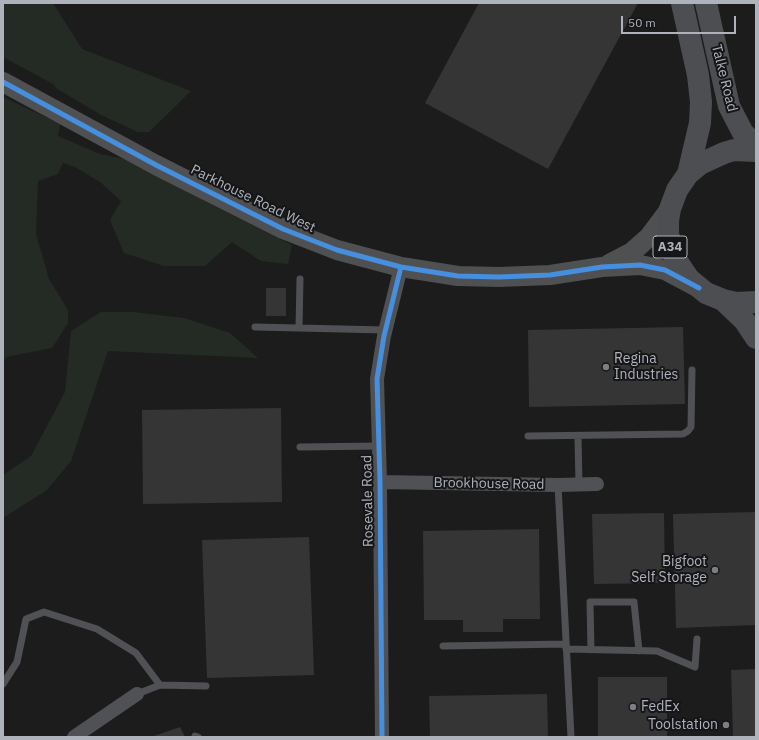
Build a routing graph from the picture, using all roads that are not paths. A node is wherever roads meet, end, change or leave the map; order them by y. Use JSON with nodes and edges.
{"nodes":[{"id":1,"x":682,"y":3,"type":"edge"},
{"id":2,"x":706,"y":3,"type":"edge"},
{"id":3,"x":3,"y":82,"type":"edge"},
{"id":4,"x":756,"y":145,"type":"edge"},
{"id":5,"x":756,"y":151,"type":"edge"},
{"id":6,"x":688,"y":174,"type":"junction"},
{"id":7,"x":670,"y":209,"type":"junction"},
{"id":8,"x":401,"y":267,"type":"junction"},
{"id":9,"x":602,"y":267,"type":"junction"},
{"id":10,"x":300,"y":279,"type":"dead end"},
{"id":11,"x":698,"y":288,"type":"junction"},
{"id":12,"x":723,"y":300,"type":"junction"},
{"id":13,"x":756,"y":302,"type":"edge"},
{"id":14,"x":255,"y":327,"type":"dead end"},
{"id":15,"x":300,"y":328,"type":"junction"},
{"id":16,"x":385,"y":330,"type":"junction"},
{"id":17,"x":756,"y":338,"type":"edge"},
{"id":18,"x":692,"y":370,"type":"dead end"},
{"id":19,"x":528,"y":436,"type":"dead end"},
{"id":20,"x":578,"y":437,"type":"junction"},
{"id":21,"x":379,"y":446,"type":"junction"},
{"id":22,"x":300,"y":447,"type":"dead end"},
{"id":23,"x":380,"y":482,"type":"junction"},
{"id":24,"x":597,"y":484,"type":"dead end"},
{"id":25,"x":579,"y":485,"type":"junction"},
{"id":26,"x":558,"y":486,"type":"junction"},
{"id":27,"x":696,"y":639,"type":"dead end"},
{"id":28,"x":443,"y":646,"type":"dead end"},
{"id":29,"x":566,"y":647,"type":"junction"},
{"id":30,"x":591,"y":650,"type":"junction"},
{"id":31,"x":639,"y":651,"type":"junction"},
{"id":32,"x":3,"y":684,"type":"edge"},
{"id":33,"x":160,"y":685,"type":"junction"},
{"id":34,"x":206,"y":686,"type":"dead end"},
{"id":35,"x":137,"y":694,"type":"joint"},
{"id":36,"x":74,"y":737,"type":"edge"},
{"id":37,"x":382,"y":737,"type":"edge"},
{"id":38,"x":571,"y":737,"type":"edge"}],
"edges":[{"from":1,"to":6,"type":"highway","name":"Talke Road","number":"A34"},
{"from":2,"to":4,"type":"highway","name":"Talke Road"},
{"from":3,"to":8,"type":"street","name":"Parkhouse Road West"},
{"from":5,"to":6,"type":"highway","number":"A34"},
{"from":6,"to":7,"type":"highway","number":"A34"},
{"from":7,"to":9,"type":"street","name":"Parkhouse Road West"},
{"from":7,"to":11,"type":"highway","number":"A34"},
{"from":8,"to":9,"type":"street","name":"Parkhouse Road West"},
{"from":8,"to":16,"type":"street","name":"Rosevale Road"},
{"from":9,"to":11,"type":"street","name":"Parkhouse Road West"},
{"from":10,"to":15,"type":"lane"},
{"from":11,"to":12,"type":"highway","number":"A34"},
{"from":12,"to":13,"type":"highway","number":"A34"},
{"from":12,"to":17,"type":"highway","number":"A34"},
{"from":14,"to":15,"type":"lane"},
{"from":15,"to":16,"type":"lane"},
{"from":16,"to":21,"type":"street","name":"Rosevale Road"},
{"from":18,"to":20,"type":"lane"},
{"from":19,"to":20,"type":"lane"},
{"from":20,"to":25,"type":"lane"},
{"from":21,"to":22,"type":"lane"},
{"from":21,"to":23,"type":"street","name":"Rosevale Road"},
{"from":23,"to":26,"type":"street","name":"Brookhouse Road"},
{"from":23,"to":37,"type":"street","name":"Rosevale Road"},
{"from":24,"to":25,"type":"street","name":"Brookhouse Road"},
{"from":25,"to":26,"type":"street","name":"Brookhouse Road"},
{"from":26,"to":29,"type":"lane"},
{"from":27,"to":31,"type":"lane"},
{"from":28,"to":29,"type":"lane"},
{"from":29,"to":30,"type":"lane"},
{"from":29,"to":38,"type":"lane"},
{"from":30,"to":31,"type":"lane"},
{"from":30,"to":31,"type":"lane"},
{"from":32,"to":33,"type":"lane"},
{"from":33,"to":34,"type":"lane"},
{"from":33,"to":35,"type":"lane"},
{"from":35,"to":36,"type":"street"}]}
